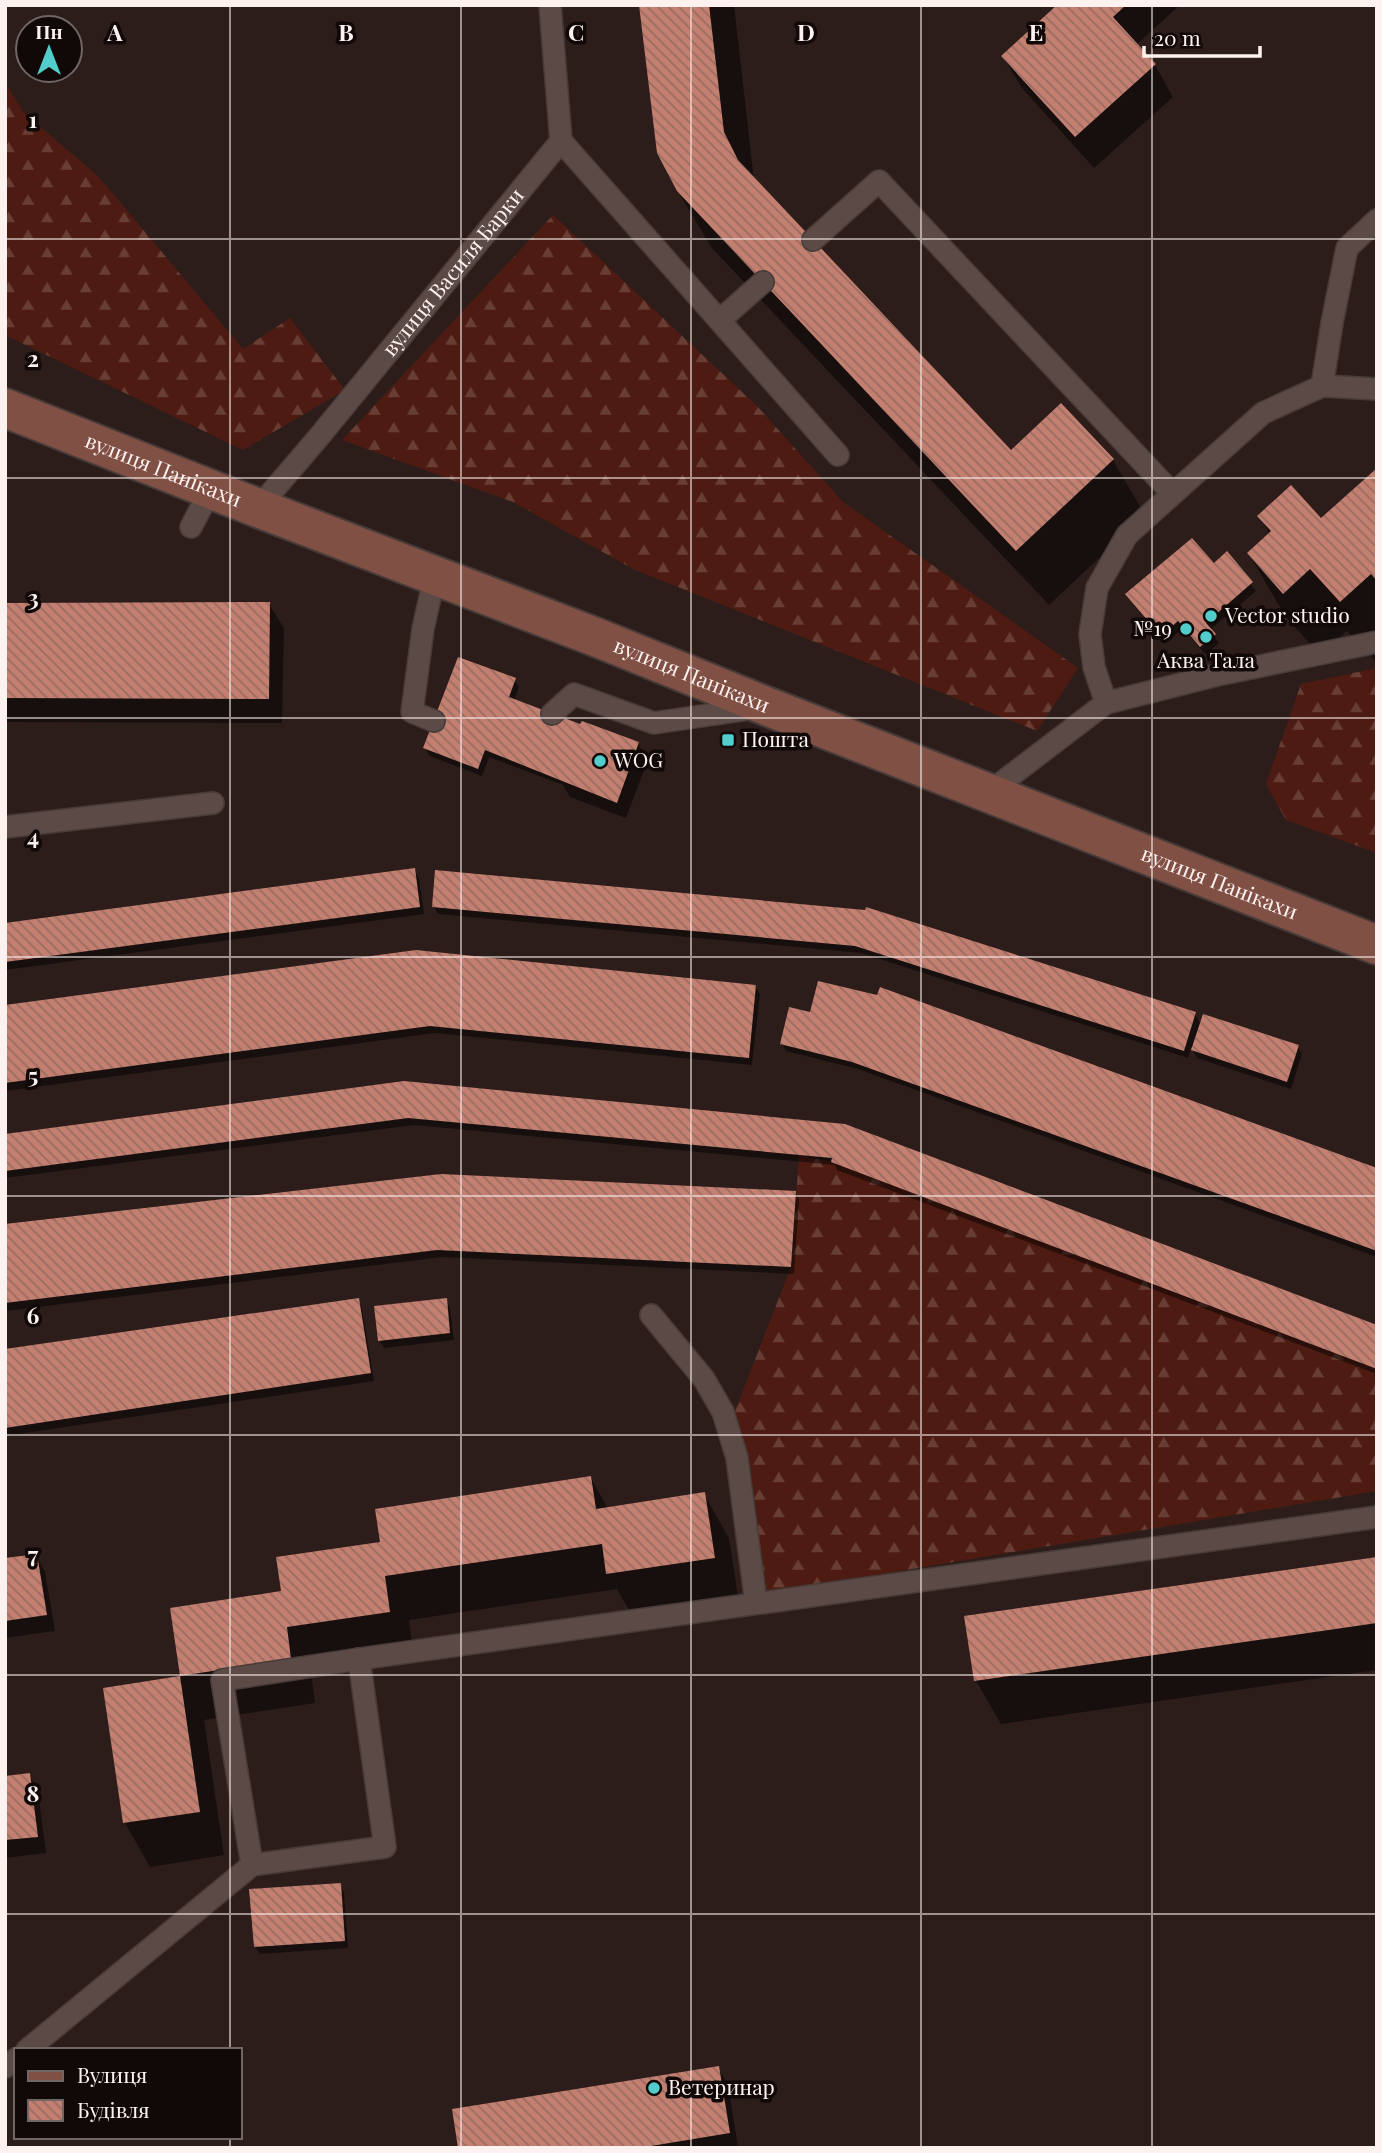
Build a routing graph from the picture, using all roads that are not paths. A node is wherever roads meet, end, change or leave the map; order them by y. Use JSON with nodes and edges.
{"nodes":[{"id":1,"x":550,"y":5,"type":"edge"},
{"id":2,"x":561,"y":141,"type":"junction"},
{"id":3,"x":1377,"y":220,"type":"edge"},
{"id":4,"x":813,"y":240,"type":"dead end"},
{"id":5,"x":763,"y":282,"type":"dead end"},
{"id":6,"x":720,"y":320,"type":"junction"},
{"id":7,"x":1322,"y":387,"type":"junction"},
{"id":8,"x":1377,"y":389,"type":"edge"},
{"id":9,"x":5,"y":408,"type":"edge"},
{"id":10,"x":838,"y":455,"type":"dead end"},
{"id":11,"x":211,"y":489,"type":"junction"},
{"id":12,"x":1172,"y":493,"type":"junction"},
{"id":13,"x":258,"y":508,"type":"junction"},
{"id":14,"x":191,"y":527,"type":"dead end"},
{"id":15,"x":435,"y":575,"type":"junction"},
{"id":16,"x":1377,"y":642,"type":"edge"},
{"id":17,"x":1105,"y":703,"type":"junction"},
{"id":18,"x":766,"y":706,"type":"junction"},
{"id":19,"x":552,"y":713,"type":"dead end"},
{"id":20,"x":434,"y":721,"type":"dead end"},
{"id":21,"x":989,"y":793,"type":"junction"},
{"id":22,"x":213,"y":803,"type":"dead end"},
{"id":23,"x":5,"y":827,"type":"edge"},
{"id":24,"x":1377,"y":945,"type":"edge"},
{"id":25,"x":651,"y":1315,"type":"dead end"},
{"id":26,"x":1377,"y":1517,"type":"edge"},
{"id":27,"x":756,"y":1603,"type":"junction"},
{"id":28,"x":359,"y":1658,"type":"junction"},
{"id":29,"x":252,"y":1865,"type":"junction"},
{"id":30,"x":29,"y":2048,"type":"edge"}],
"edges":[{"from":1,"to":2,"type":"lane"},
{"from":2,"to":6,"type":"lane"},
{"from":2,"to":13,"type":"lane","name":"вулиця Василя Барки"},
{"from":3,"to":7,"type":"lane"},
{"from":4,"to":12,"type":"lane"},
{"from":5,"to":6,"type":"lane"},
{"from":6,"to":10,"type":"lane"},
{"from":7,"to":8,"type":"lane"},
{"from":7,"to":12,"type":"lane"},
{"from":9,"to":11,"type":"street","name":"вулиця Панікахи"},
{"from":11,"to":13,"type":"street","name":"вулиця Панікахи"},
{"from":11,"to":14,"type":"lane"},
{"from":12,"to":17,"type":"lane"},
{"from":13,"to":15,"type":"street","name":"вулиця Панікахи"},
{"from":15,"to":18,"type":"street","name":"вулиця Панікахи"},
{"from":15,"to":20,"type":"lane"},
{"from":16,"to":17,"type":"lane"},
{"from":17,"to":21,"type":"lane"},
{"from":18,"to":19,"type":"lane"},
{"from":18,"to":21,"type":"street","name":"вулиця Панікахи"},
{"from":21,"to":24,"type":"street","name":"вулиця Панікахи"},
{"from":22,"to":23,"type":"lane"},
{"from":25,"to":27,"type":"lane"},
{"from":26,"to":27,"type":"lane"},
{"from":27,"to":28,"type":"lane"},
{"from":28,"to":29,"type":"lane"},
{"from":28,"to":29,"type":"lane"},
{"from":29,"to":30,"type":"lane"}]}
